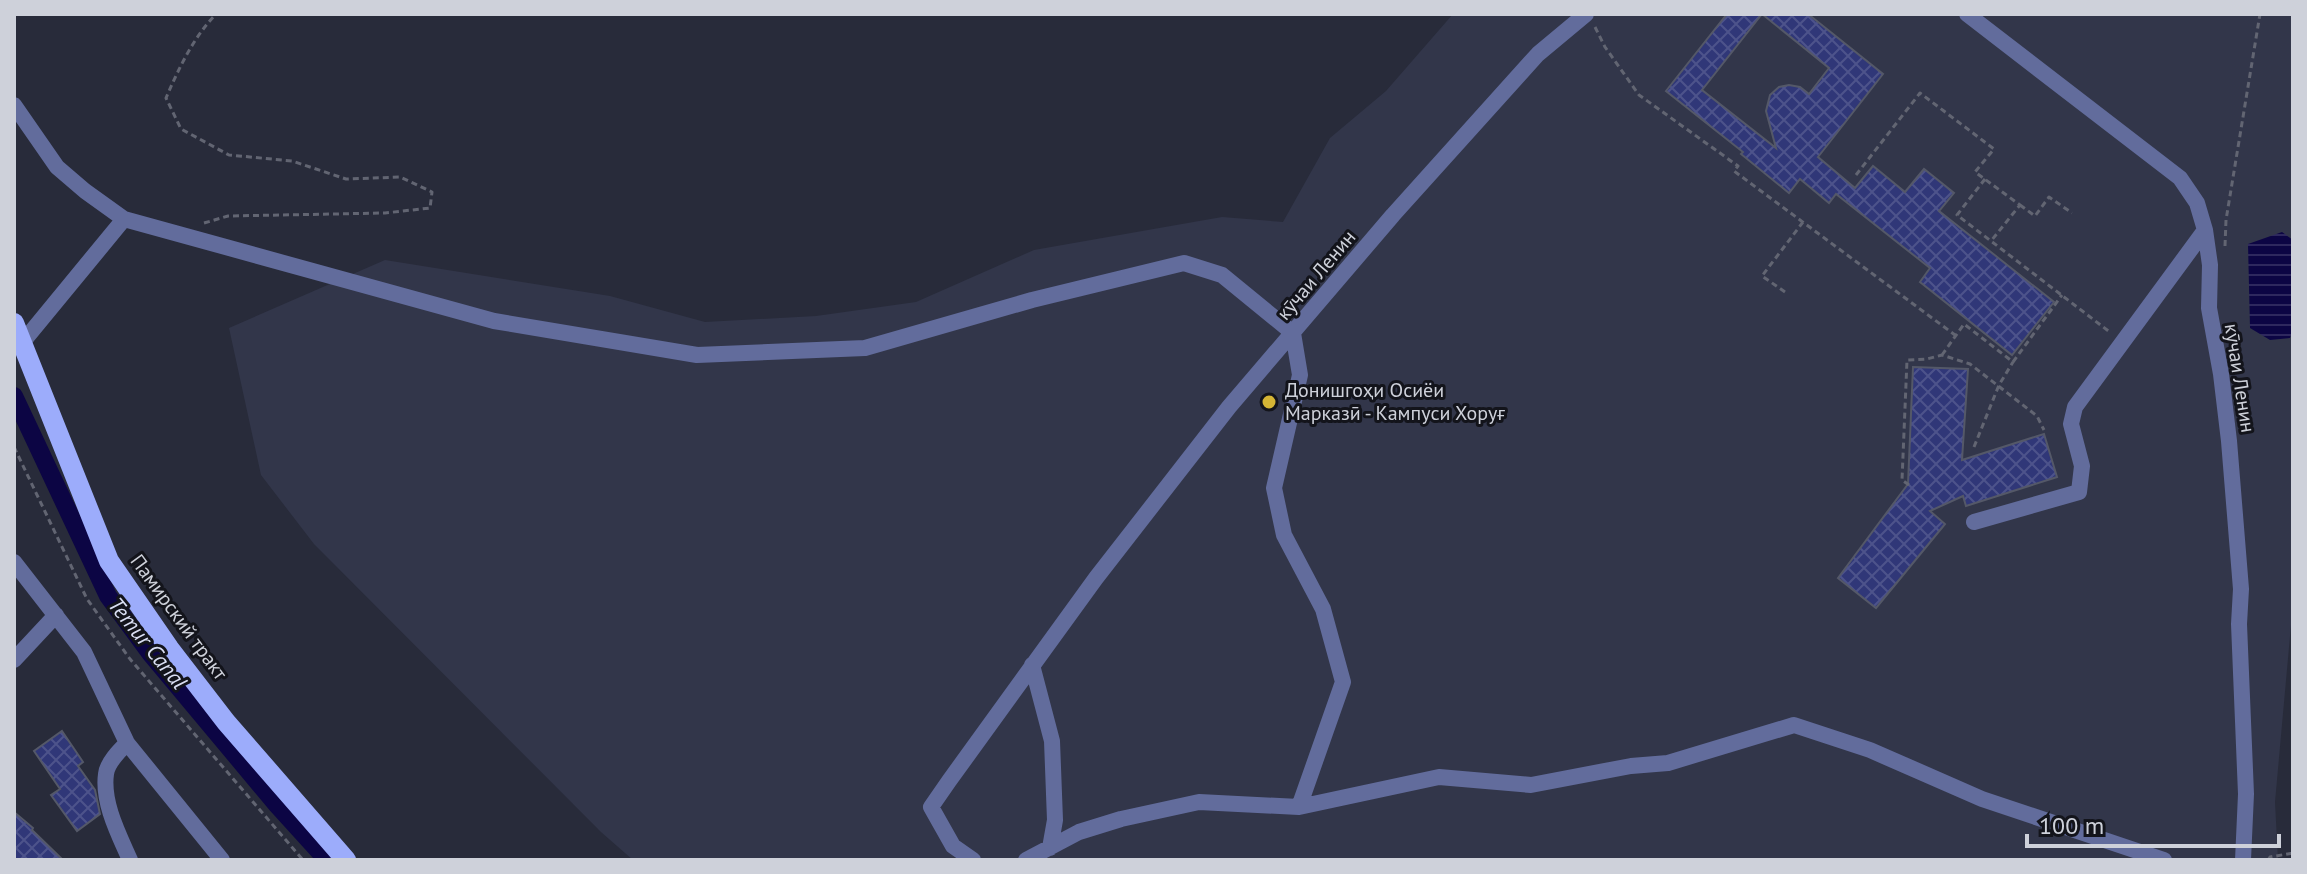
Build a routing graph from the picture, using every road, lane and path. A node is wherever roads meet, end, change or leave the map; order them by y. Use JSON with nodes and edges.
{"nodes":[{"id":1,"x":216,"y":14,"type":"edge"},
{"id":2,"x":1967,"y":14,"type":"edge"},
{"id":3,"x":2260,"y":14,"type":"edge"},
{"id":4,"x":1590,"y":19,"type":"edge"},
{"id":5,"x":14,"y":105,"type":"edge"},
{"id":6,"x":1856,"y":175,"type":"dead end"},
{"id":7,"x":1985,"y":179,"type":"junction"},
{"id":8,"x":2020,"y":205,"type":"junction"},
{"id":9,"x":2072,"y":213,"type":"dead end"},
{"id":10,"x":124,"y":219,"type":"junction"},
{"id":11,"x":1803,"y":222,"type":"junction"},
{"id":12,"x":199,"y":224,"type":"dead end"},
{"id":13,"x":2205,"y":230,"type":"junction"},
{"id":14,"x":1991,"y":241,"type":"junction"},
{"id":15,"x":2223,"y":259,"type":"dead end"},
{"id":16,"x":1785,"y":292,"type":"dead end"},
{"id":17,"x":2062,"y":295,"type":"junction"},
{"id":18,"x":14,"y":323,"type":"edge"},
{"id":19,"x":1293,"y":333,"type":"junction"},
{"id":20,"x":1955,"y":335,"type":"junction"},
{"id":21,"x":22,"y":343,"type":"junction"},
{"id":22,"x":2124,"y":343,"type":"junction"},
{"id":23,"x":1942,"y":355,"type":"junction"},
{"id":24,"x":2013,"y":362,"type":"junction"},
{"id":25,"x":1999,"y":385,"type":"junction"},
{"id":26,"x":2044,"y":430,"type":"dead end"},
{"id":27,"x":14,"y":447,"type":"edge"},
{"id":28,"x":1974,"y":447,"type":"dead end"},
{"id":29,"x":1909,"y":485,"type":"dead end"},
{"id":30,"x":1974,"y":522,"type":"dead end"},
{"id":31,"x":14,"y":562,"type":"edge"},
{"id":32,"x":56,"y":615,"type":"junction"},
{"id":33,"x":14,"y":660,"type":"edge"},
{"id":34,"x":1032,"y":665,"type":"junction"},
{"id":35,"x":127,"y":743,"type":"junction"},
{"id":36,"x":1299,"y":807,"type":"junction"},
{"id":37,"x":1050,"y":848,"type":"junction"},
{"id":38,"x":2293,"y":853,"type":"edge"},
{"id":39,"x":130,"y":860,"type":"edge"},
{"id":40,"x":222,"y":860,"type":"edge"},
{"id":41,"x":303,"y":860,"type":"edge"},
{"id":42,"x":346,"y":860,"type":"edge"},
{"id":43,"x":973,"y":860,"type":"edge"},
{"id":44,"x":1026,"y":860,"type":"edge"},
{"id":45,"x":2164,"y":860,"type":"edge"},
{"id":46,"x":2243,"y":860,"type":"edge"},
{"id":47,"x":2268,"y":860,"type":"edge"}],
"edges":[{"from":1,"to":12,"type":"path"},
{"from":2,"to":13,"type":"street","name":"кӯчаи Ленин"},
{"from":3,"to":15,"type":"path"},
{"from":4,"to":11,"type":"path"},
{"from":4,"to":19,"type":"street","name":"кӯчаи Ленин"},
{"from":5,"to":10,"type":"street"},
{"from":6,"to":7,"type":"path"},
{"from":7,"to":8,"type":"path"},
{"from":7,"to":14,"type":"path"},
{"from":8,"to":9,"type":"path"},
{"from":8,"to":14,"type":"path"},
{"from":10,"to":19,"type":"street"},
{"from":10,"to":21,"type":"street"},
{"from":11,"to":16,"type":"path"},
{"from":11,"to":20,"type":"path"},
{"from":13,"to":22,"type":"street"},
{"from":13,"to":46,"type":"street","name":"кӯчаи Ленин"},
{"from":14,"to":17,"type":"path"},
{"from":17,"to":22,"type":"path"},
{"from":17,"to":24,"type":"path"},
{"from":18,"to":21,"type":"main road","name":"Памирский тракт"},
{"from":19,"to":34,"type":"street","name":"кӯчаи Ленин"},
{"from":19,"to":36,"type":"street"},
{"from":20,"to":23,"type":"path"},
{"from":20,"to":24,"type":"path"},
{"from":21,"to":42,"type":"main road","name":"Памирский тракт"},
{"from":22,"to":30,"type":"street"},
{"from":23,"to":25,"type":"path"},
{"from":23,"to":29,"type":"path"},
{"from":24,"to":25,"type":"path"},
{"from":25,"to":26,"type":"path"},
{"from":25,"to":28,"type":"path"},
{"from":27,"to":41,"type":"path"},
{"from":31,"to":32,"type":"street"},
{"from":32,"to":33,"type":"street"},
{"from":32,"to":35,"type":"street"},
{"from":34,"to":37,"type":"street"},
{"from":34,"to":43,"type":"street","name":"кӯчаи Ленин"},
{"from":35,"to":39,"type":"street"},
{"from":35,"to":40,"type":"street"},
{"from":36,"to":37,"type":"street"},
{"from":36,"to":45,"type":"street"},
{"from":37,"to":44,"type":"street"},
{"from":38,"to":47,"type":"path"}]}
